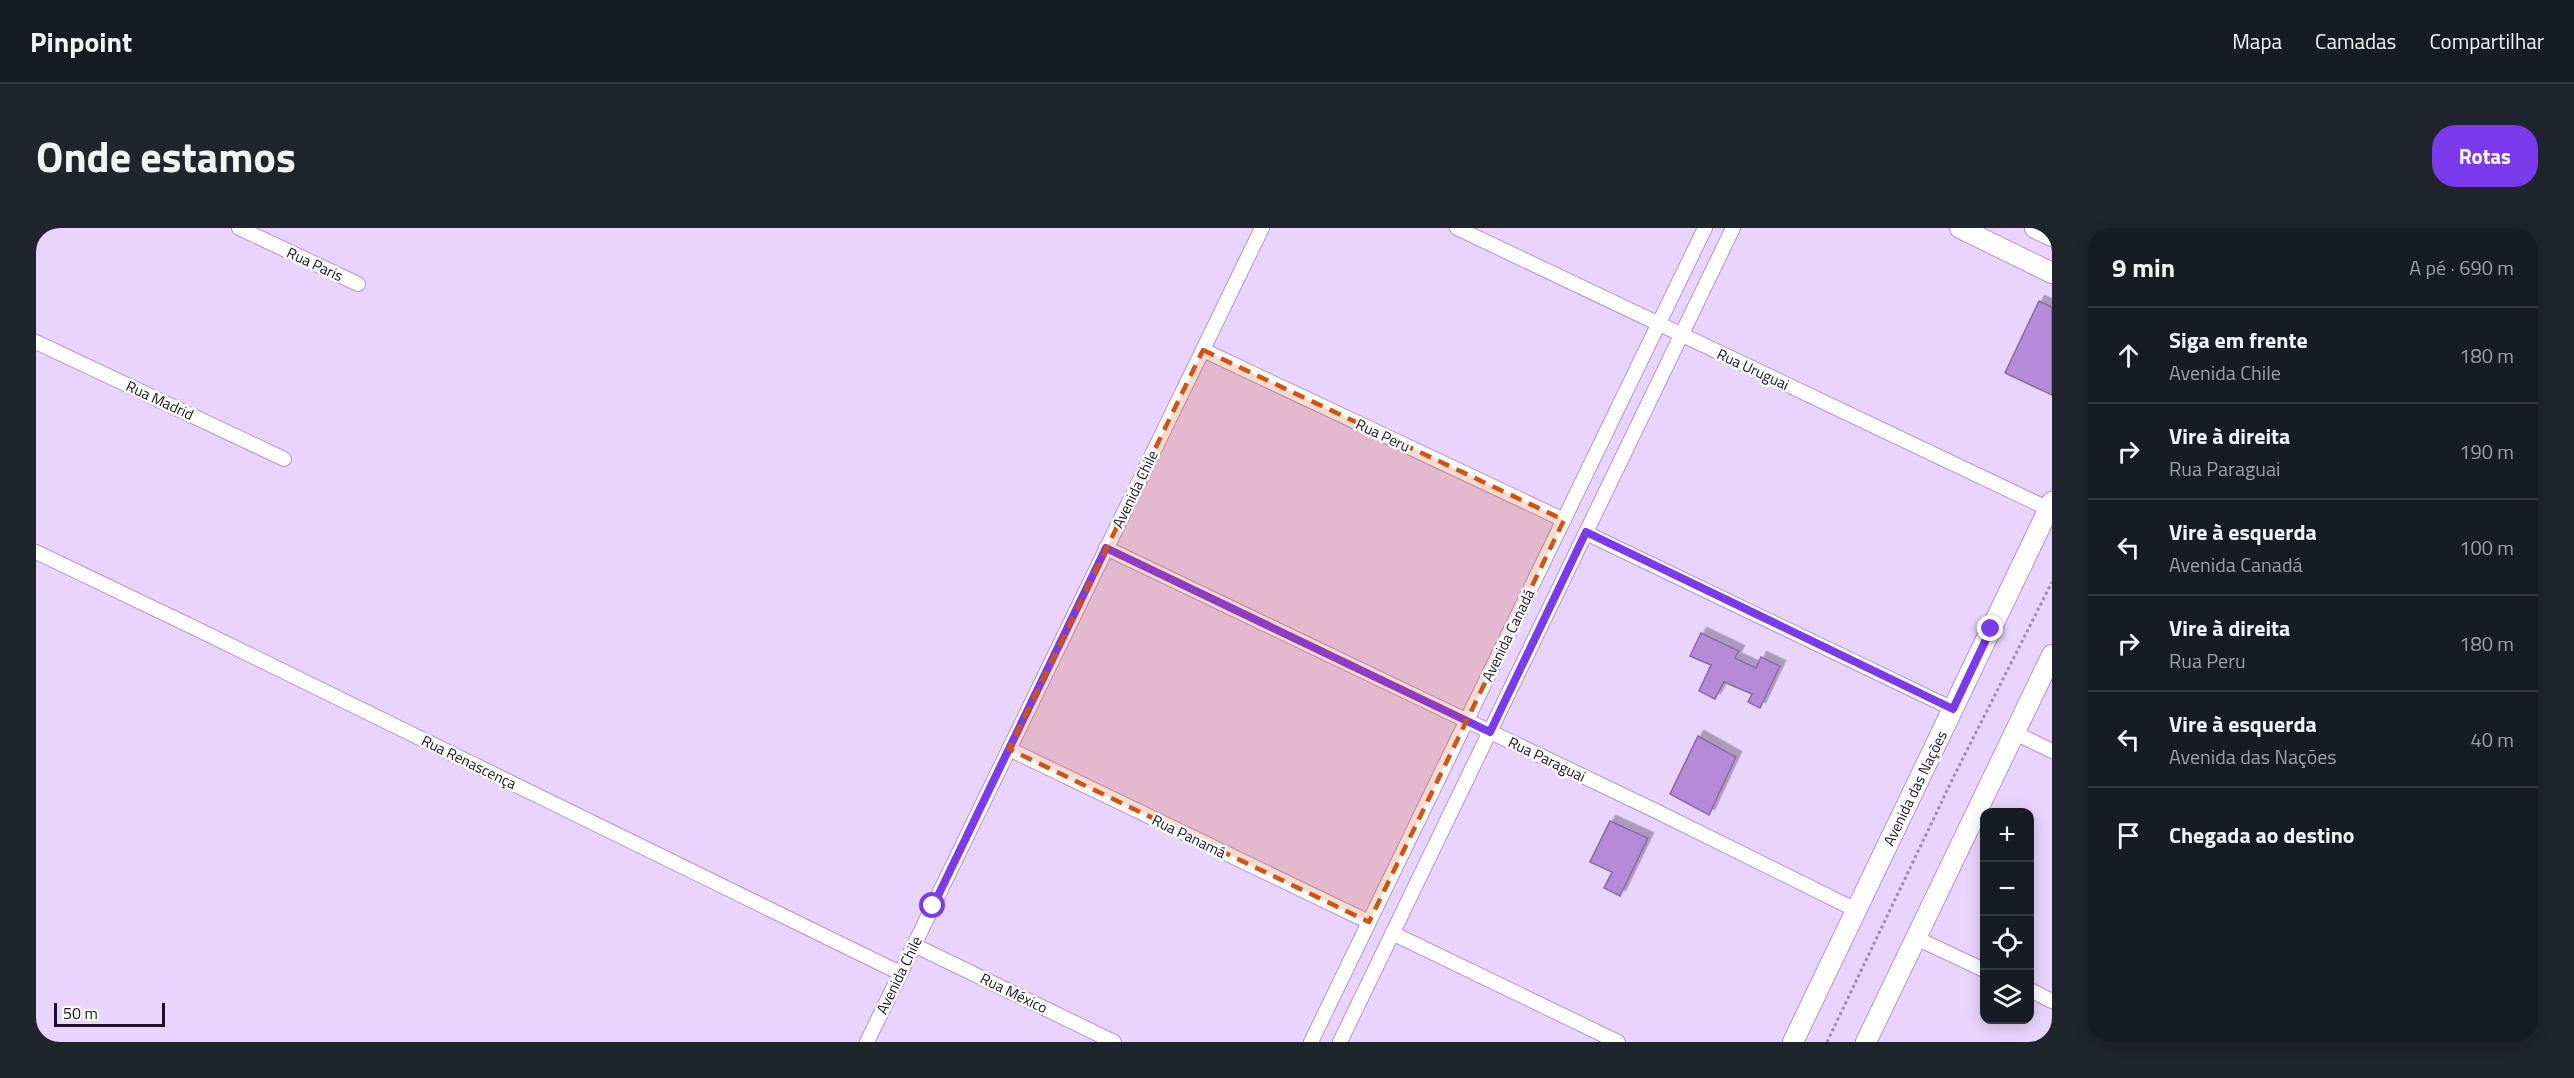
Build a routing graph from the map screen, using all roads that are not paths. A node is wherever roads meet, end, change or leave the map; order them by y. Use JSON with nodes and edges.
{"nodes":[{"id":1,"x":239,"y":228,"type":"edge"},
{"id":2,"x":1262,"y":228,"type":"edge"},
{"id":3,"x":1457,"y":228,"type":"edge"},
{"id":4,"x":1705,"y":228,"type":"edge"},
{"id":5,"x":1733,"y":228,"type":"edge"},
{"id":6,"x":1960,"y":228,"type":"edge"},
{"id":7,"x":2035,"y":228,"type":"edge"},
{"id":8,"x":2052,"y":236,"type":"edge"},
{"id":9,"x":2052,"y":273,"type":"edge"},
{"id":10,"x":358,"y":284,"type":"dead end"},
{"id":11,"x":1659,"y":324,"type":"junction"},
{"id":12,"x":1682,"y":335,"type":"junction"},
{"id":13,"x":36,"y":342,"type":"edge"},
{"id":14,"x":1203,"y":350,"type":"junction"},
{"id":15,"x":284,"y":459,"type":"dead end"},
{"id":16,"x":2050,"y":506,"type":"edge"},
{"id":17,"x":1564,"y":520,"type":"junction"},
{"id":18,"x":1586,"y":532,"type":"junction"},
{"id":19,"x":1106,"y":548,"type":"junction"},
{"id":20,"x":36,"y":552,"type":"edge"},
{"id":21,"x":2052,"y":655,"type":"edge"},
{"id":22,"x":1953,"y":709,"type":"junction"},
{"id":23,"x":1467,"y":721,"type":"junction"},
{"id":24,"x":1490,"y":732,"type":"junction"},
{"id":25,"x":2014,"y":733,"type":"junction"},
{"id":26,"x":1009,"y":749,"type":"junction"},
{"id":27,"x":2052,"y":751,"type":"edge"},
{"id":28,"x":1856,"y":910,"type":"junction"},
{"id":29,"x":1369,"y":922,"type":"junction"},
{"id":30,"x":1392,"y":933,"type":"junction"},
{"id":31,"x":1916,"y":938,"type":"junction"},
{"id":32,"x":914,"y":945,"type":"junction"},
{"id":33,"x":1980,"y":968,"type":"edge"},
{"id":34,"x":900,"y":973,"type":"junction"},
{"id":35,"x":2034,"y":992,"type":"edge"},
{"id":36,"x":2052,"y":1001,"type":"edge"},
{"id":37,"x":867,"y":1042,"type":"edge"},
{"id":38,"x":1114,"y":1042,"type":"edge"},
{"id":39,"x":1311,"y":1042,"type":"edge"},
{"id":40,"x":1340,"y":1042,"type":"edge"},
{"id":41,"x":1618,"y":1042,"type":"edge"},
{"id":42,"x":1793,"y":1042,"type":"edge"},
{"id":43,"x":1866,"y":1042,"type":"edge"}],
"edges":[{"from":1,"to":10,"type":"street","name":"Rua Paris"},
{"from":2,"to":14,"type":"street","name":"Avenida Chile"},
{"from":3,"to":11,"type":"street","name":"Rua Uruguai"},
{"from":4,"to":11,"type":"street","name":"Avenida Canadá"},
{"from":5,"to":12,"type":"street","name":"Avenida Canadá"},
{"from":6,"to":9,"type":"main road"},
{"from":7,"to":8,"type":"main road"},
{"from":11,"to":12,"type":"street","name":"Rua Uruguai"},
{"from":11,"to":17,"type":"street","name":"Avenida Canadá"},
{"from":12,"to":16,"type":"street","name":"Rua Uruguai"},
{"from":12,"to":18,"type":"street","name":"Avenida Canadá"},
{"from":13,"to":15,"type":"street","name":"Rua Madrid"},
{"from":14,"to":17,"type":"street","name":"Rua Peru"},
{"from":14,"to":19,"type":"street","name":"Avenida Chile"},
{"from":16,"to":22,"type":"main road","name":"Avenida das Nações"},
{"from":17,"to":23,"type":"street","name":"Avenida Canadá"},
{"from":18,"to":22,"type":"street"},
{"from":18,"to":24,"type":"street","name":"Avenida Canadá"},
{"from":19,"to":23,"type":"street","name":"Rua Paraguai"},
{"from":19,"to":26,"type":"street","name":"Avenida Chile"},
{"from":20,"to":34,"type":"street","name":"Rua Renascença"},
{"from":21,"to":25,"type":"main road"},
{"from":22,"to":28,"type":"main road","name":"Avenida das Nações"},
{"from":23,"to":24,"type":"street","name":"Rua Paraguai"},
{"from":23,"to":29,"type":"street","name":"Avenida Canadá"},
{"from":24,"to":28,"type":"street","name":"Rua Paraguai"},
{"from":24,"to":30,"type":"street","name":"Avenida Canadá"},
{"from":25,"to":27,"type":"street"},
{"from":25,"to":31,"type":"main road"},
{"from":26,"to":29,"type":"street","name":"Rua Panamá"},
{"from":26,"to":32,"type":"street","name":"Avenida Chile"},
{"from":28,"to":42,"type":"main road","name":"Avenida das Nações"},
{"from":29,"to":39,"type":"street","name":"Avenida Canadá"},
{"from":30,"to":40,"type":"street","name":"Avenida Canadá"},
{"from":30,"to":41,"type":"street"},
{"from":31,"to":33,"type":"street"},
{"from":31,"to":43,"type":"main road"},
{"from":32,"to":34,"type":"street","name":"Avenida Chile"},
{"from":32,"to":38,"type":"street","name":"Rua México"},
{"from":34,"to":37,"type":"street","name":"Avenida Chile"},
{"from":35,"to":36,"type":"street"}]}
